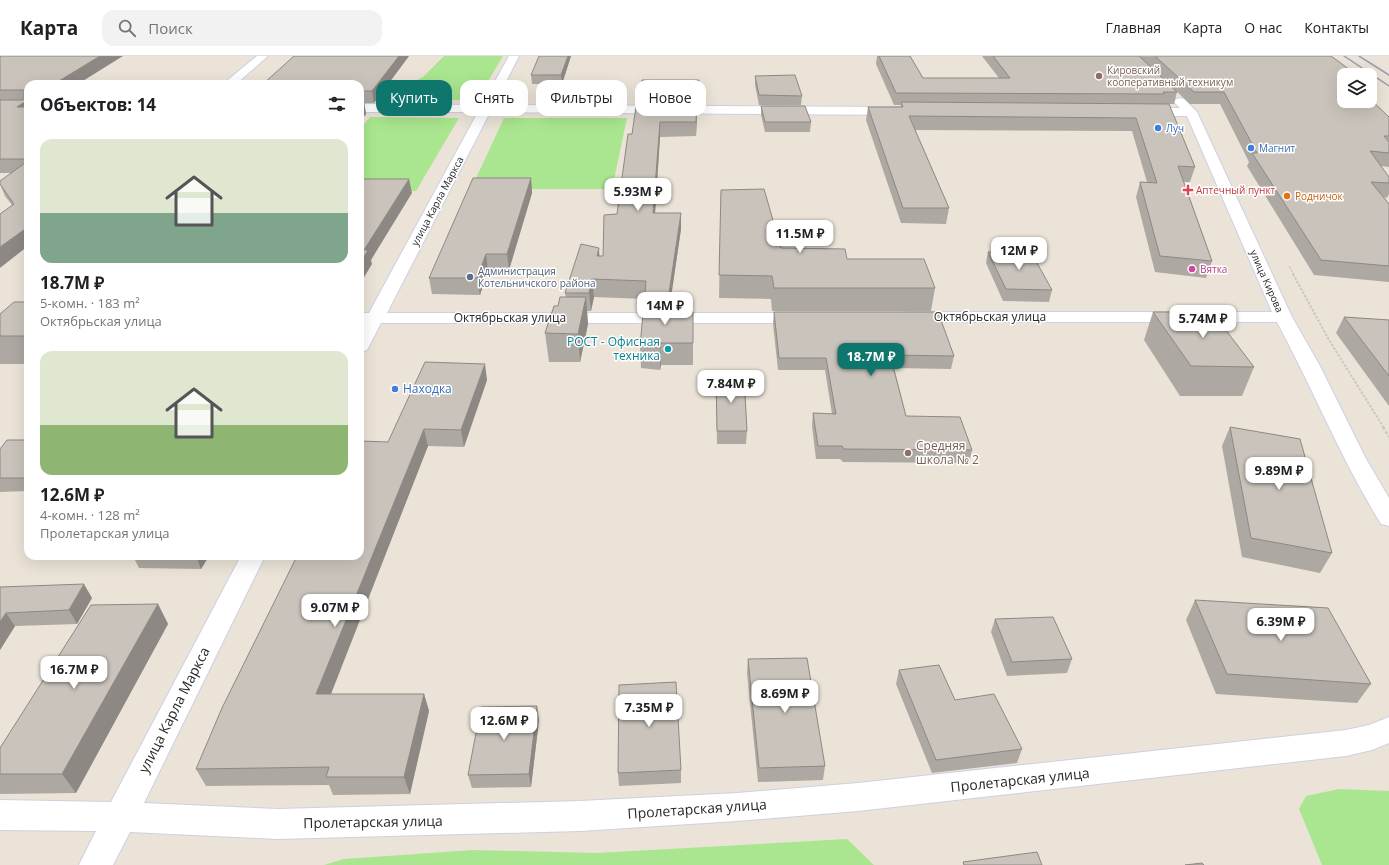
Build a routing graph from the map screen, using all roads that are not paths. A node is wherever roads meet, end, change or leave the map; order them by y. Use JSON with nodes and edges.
{"nodes":[{"id":1,"x":263,"y":56,"type":"edge"},
{"id":2,"x":514,"y":56,"type":"edge"},
{"id":3,"x":234,"y":80,"type":"edge"},
{"id":4,"x":502,"y":80,"type":"edge"},
{"id":5,"x":1169,"y":92,"type":"edge"},
{"id":6,"x":364,"y":108,"type":"edge"},
{"id":7,"x":460,"y":108,"type":"edge"},
{"id":8,"x":528,"y":108,"type":"edge"},
{"id":9,"x":910,"y":111,"type":"edge"},
{"id":10,"x":1134,"y":112,"type":"edge"},
{"id":11,"x":1191,"y":112,"type":"junction"},
{"id":12,"x":482,"y":116,"type":"edge"},
{"id":13,"x":894,"y":317,"type":"edge"},
{"id":14,"x":1283,"y":317,"type":"junction"},
{"id":15,"x":367,"y":318,"type":"edge"},
{"id":16,"x":822,"y":318,"type":"edge"},
{"id":17,"x":364,"y":330,"type":"edge"},
{"id":18,"x":1389,"y":518,"type":"edge"},
{"id":19,"x":251,"y":560,"type":"edge"},
{"id":20,"x":1389,"y":730,"type":"edge"},
{"id":21,"x":0,"y":815,"type":"edge"},
{"id":22,"x":120,"y":817,"type":"junction"},
{"id":23,"x":96,"y":865,"type":"edge"}],
"edges":[{"from":1,"to":3,"type":"street"},
{"from":2,"to":4,"type":"street","name":"улица Карла Маркса"},
{"from":5,"to":11,"type":"street","name":"улица Кирова"},
{"from":6,"to":7,"type":"street"},
{"from":8,"to":9,"type":"street"},
{"from":10,"to":11,"type":"street"},
{"from":11,"to":14,"type":"street","name":"улица Кирова"},
{"from":12,"to":15,"type":"street","name":"улица Карла Маркса"},
{"from":13,"to":14,"type":"street","name":"Октябрьская улица"},
{"from":14,"to":18,"type":"street","name":"улица Кирова"},
{"from":15,"to":16,"type":"street","name":"Октябрьская улица"},
{"from":15,"to":17,"type":"street","name":"улица Карла Маркса"},
{"from":19,"to":22,"type":"street","name":"улица Карла Маркса"},
{"from":20,"to":22,"type":"street","name":"Пролетарская улица"},
{"from":21,"to":22,"type":"street","name":"Пролетарская улица"},
{"from":22,"to":23,"type":"street","name":"улица Карла Маркса"}]}
